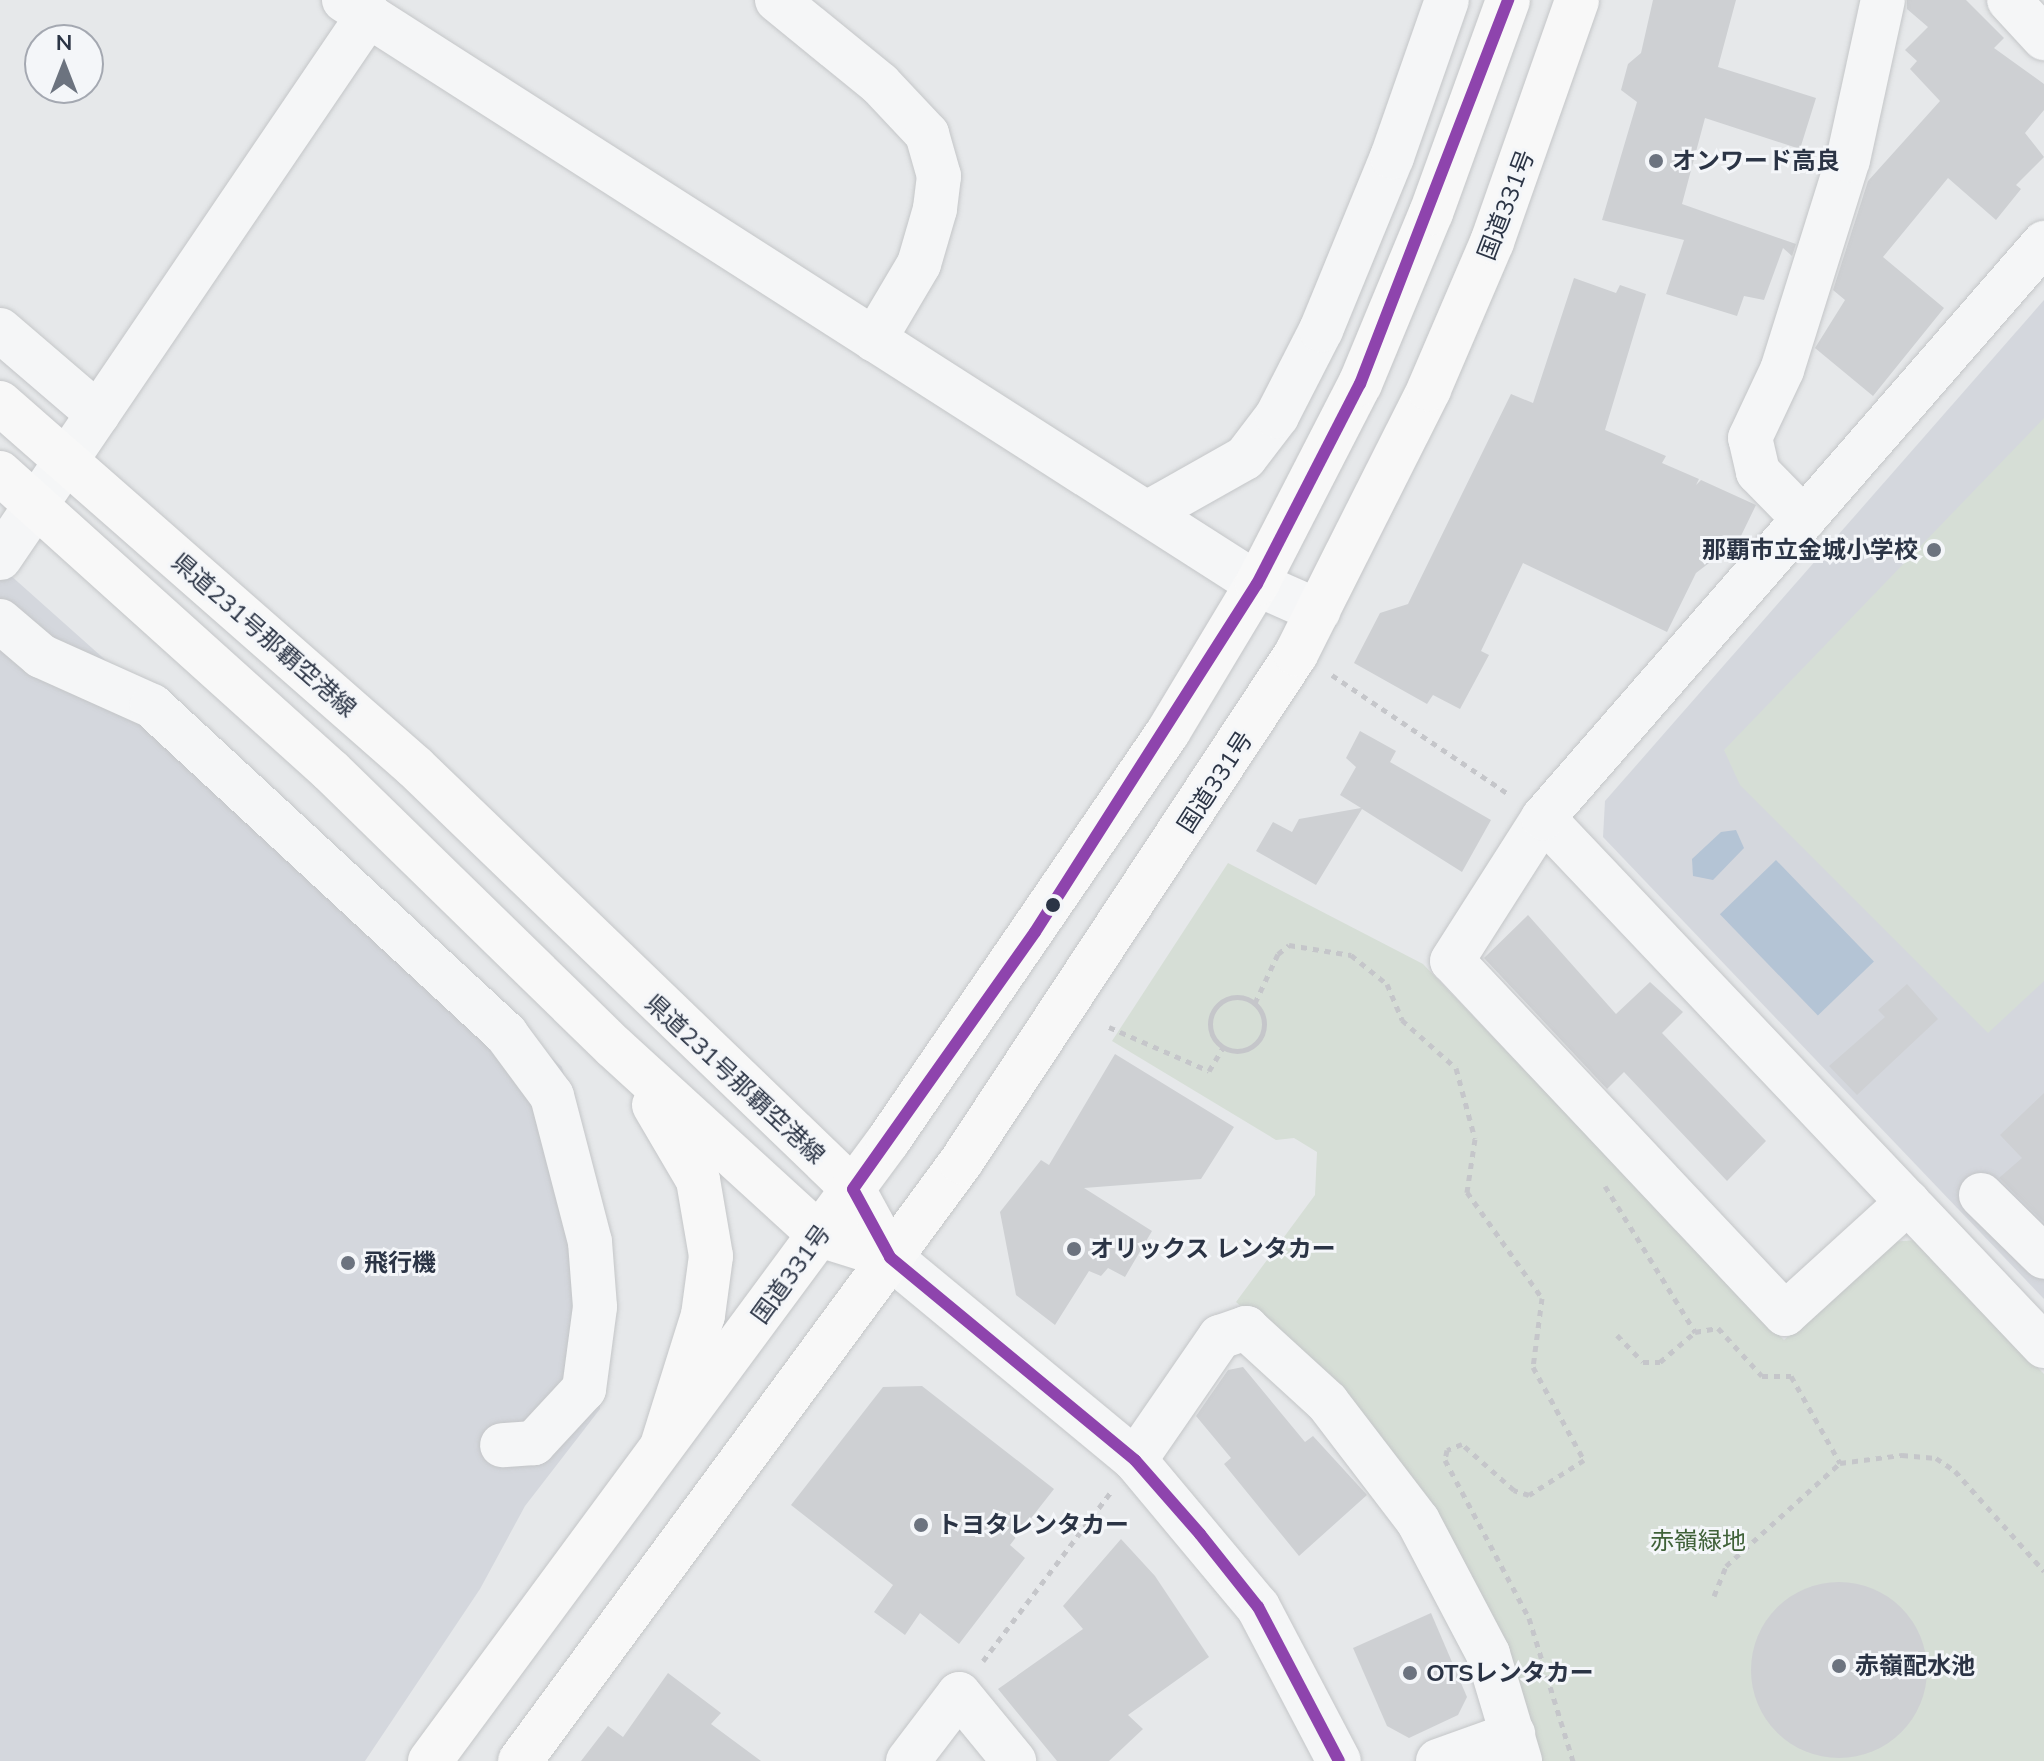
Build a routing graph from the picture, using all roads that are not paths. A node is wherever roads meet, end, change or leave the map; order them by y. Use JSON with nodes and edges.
{"nodes":[{"id":1,"x":777,"y":0,"type":"edge"},
{"id":2,"x":1447,"y":0,"type":"edge"},
{"id":3,"x":1508,"y":0,"type":"edge"},
{"id":4,"x":1577,"y":0,"type":"edge"},
{"id":5,"x":1883,"y":0,"type":"edge"},
{"id":6,"x":2009,"y":0,"type":"edge"},
{"id":7,"x":356,"y":7,"type":"edge"},
{"id":8,"x":2044,"y":38,"type":"edge"},
{"id":9,"x":2044,"y":243,"type":"edge"},
{"id":10,"x":0,"y":330,"type":"edge"},
{"id":11,"x":874,"y":340,"type":"junction"},
{"id":12,"x":0,"y":403,"type":"edge"},
{"id":13,"x":98,"y":414,"type":"junction"},
{"id":14,"x":66,"y":461,"type":"junction"},
{"id":15,"x":0,"y":473,"type":"edge"},
{"id":16,"x":36,"y":505,"type":"junction"},
{"id":17,"x":1149,"y":512,"type":"junction"},
{"id":18,"x":1804,"y":519,"type":"junction"},
{"id":19,"x":0,"y":558,"type":"edge"},
{"id":20,"x":1257,"y":584,"type":"junction"},
{"id":21,"x":1318,"y":611,"type":"junction"},
{"id":22,"x":0,"y":621,"type":"edge"},
{"id":23,"x":1543,"y":818,"type":"junction"},
{"id":24,"x":614,"y":1047,"type":"junction"},
{"id":25,"x":853,"y":1189,"type":"junction"},
{"id":26,"x":1981,"y":1195,"type":"dead end"},
{"id":27,"x":1908,"y":1202,"type":"junction"},
{"id":28,"x":820,"y":1235,"type":"junction"},
{"id":29,"x":890,"y":1257,"type":"junction"},
{"id":30,"x":2044,"y":1257,"type":"edge"},
{"id":31,"x":2044,"y":1346,"type":"edge"},
{"id":32,"x":502,"y":1445,"type":"dead end"},
{"id":33,"x":662,"y":1446,"type":"junction"},
{"id":34,"x":1135,"y":1460,"type":"junction"},
{"id":35,"x":1516,"y":1747,"type":"edge"},
{"id":36,"x":430,"y":1761,"type":"edge"},
{"id":37,"x":520,"y":1761,"type":"edge"},
{"id":38,"x":908,"y":1761,"type":"edge"},
{"id":39,"x":1014,"y":1761,"type":"edge"},
{"id":40,"x":1339,"y":1761,"type":"edge"},
{"id":41,"x":1438,"y":1761,"type":"edge"}],
"edges":[{"from":1,"to":11,"type":"street"},
{"from":2,"to":17,"type":"street"},
{"from":3,"to":20,"type":"main road","name":"国道331号"},
{"from":4,"to":21,"type":"main road","name":"国道331号"},
{"from":5,"to":18,"type":"street"},
{"from":6,"to":8,"type":"street"},
{"from":7,"to":11,"type":"street"},
{"from":7,"to":13,"type":"street"},
{"from":9,"to":18,"type":"street"},
{"from":10,"to":13,"type":"street"},
{"from":11,"to":17,"type":"street"},
{"from":12,"to":14,"type":"main road","name":"県道231号那覇空港線"},
{"from":13,"to":14,"type":"street"},
{"from":14,"to":16,"type":"street"},
{"from":14,"to":25,"type":"main road","name":"県道231号那覇空港線"},
{"from":15,"to":16,"type":"main road"},
{"from":16,"to":19,"type":"street"},
{"from":16,"to":24,"type":"main road"},
{"from":17,"to":20,"type":"street"},
{"from":18,"to":23,"type":"street"},
{"from":20,"to":21,"type":"street"},
{"from":20,"to":25,"type":"main road","name":"国道331号"},
{"from":21,"to":29,"type":"main road","name":"国道331号"},
{"from":22,"to":32,"type":"street"},
{"from":23,"to":27,"type":"street"},
{"from":23,"to":27,"type":"street"},
{"from":24,"to":28,"type":"main road"},
{"from":24,"to":33,"type":"main road"},
{"from":25,"to":28,"type":"main road","name":"国道331号"},
{"from":25,"to":29,"type":"main road","name":"県道231号那覇空港線"},
{"from":26,"to":30,"type":"street"},
{"from":27,"to":31,"type":"street"},
{"from":28,"to":29,"type":"main road"},
{"from":28,"to":33,"type":"main road","name":"国道331号"},
{"from":29,"to":34,"type":"street"},
{"from":29,"to":37,"type":"main road","name":"国道331号"},
{"from":33,"to":36,"type":"main road","name":"国道331号"},
{"from":34,"to":35,"type":"street"},
{"from":34,"to":40,"type":"street"},
{"from":35,"to":41,"type":"street"},
{"from":38,"to":39,"type":"street"}]}
